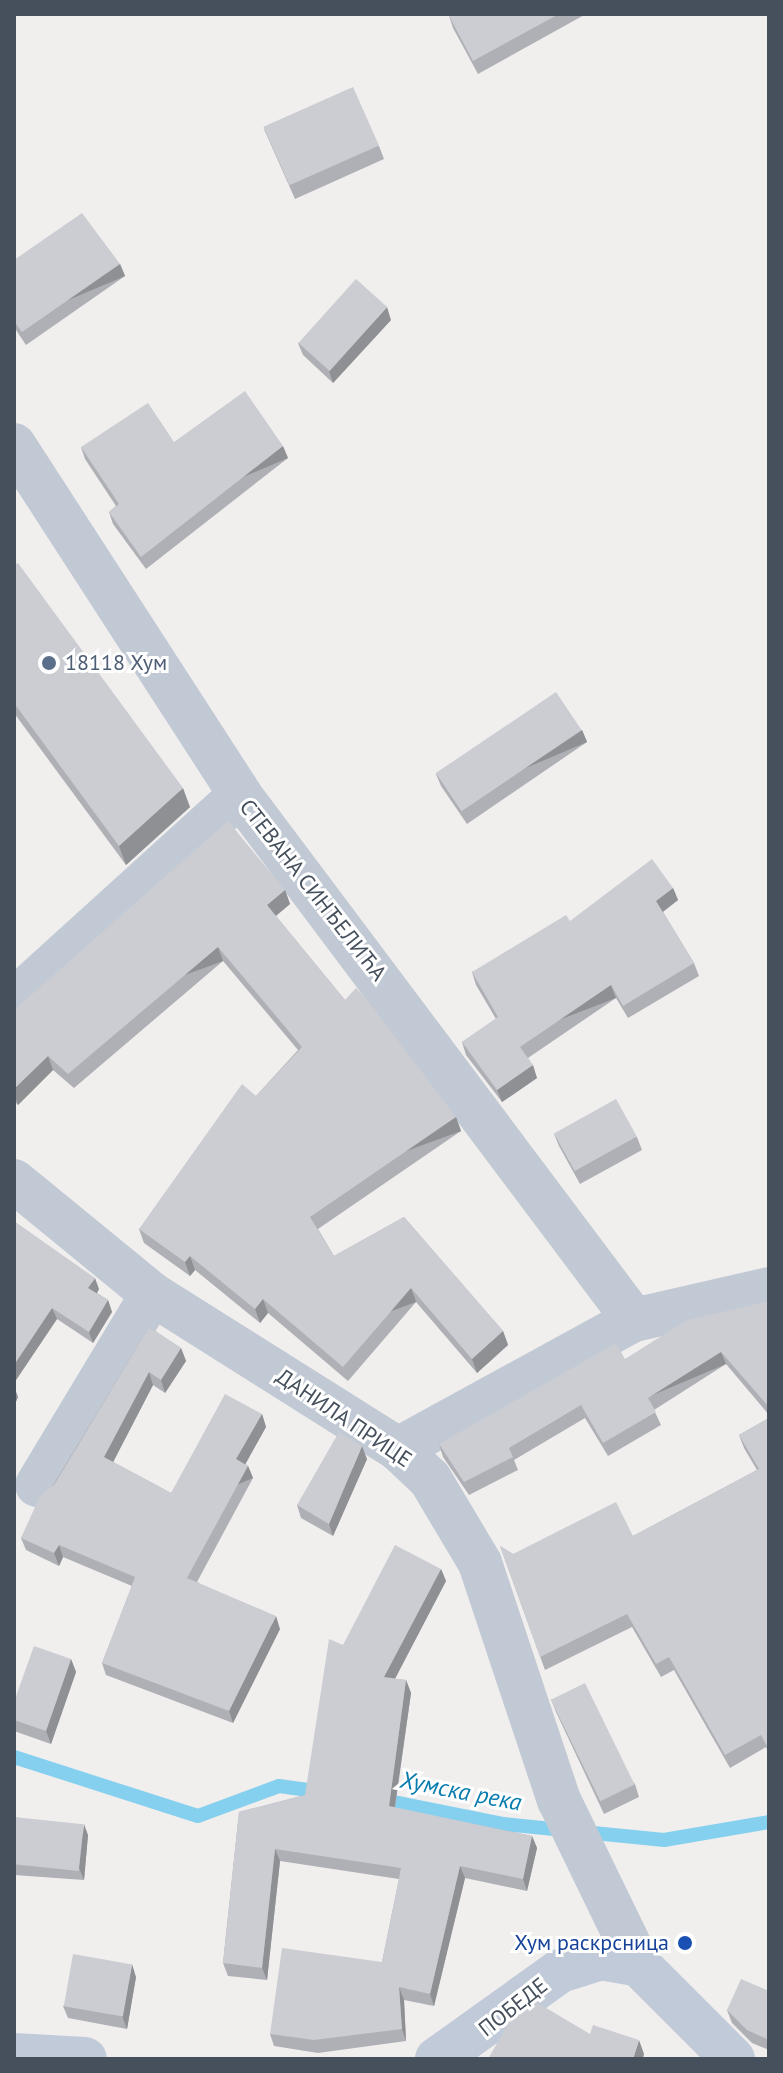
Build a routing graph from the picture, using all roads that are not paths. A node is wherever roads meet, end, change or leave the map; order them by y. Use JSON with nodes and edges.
{"nodes":[{"id":1,"x":14,"y":445,"type":"edge"},
{"id":2,"x":240,"y":795,"type":"junction"},
{"id":3,"x":14,"y":1000,"type":"edge"},
{"id":4,"x":14,"y":1181,"type":"edge"},
{"id":5,"x":769,"y":1289,"type":"edge"},
{"id":6,"x":152,"y":1294,"type":"junction"},
{"id":7,"x":634,"y":1320,"type":"junction"},
{"id":8,"x":398,"y":1449,"type":"junction"},
{"id":9,"x":37,"y":1485,"type":"dead end"},
{"id":10,"x":639,"y":1965,"type":"junction"},
{"id":11,"x":14,"y":2055,"type":"edge"},
{"id":12,"x":85,"y":2059,"type":"edge"},
{"id":13,"x":437,"y":2059,"type":"edge"},
{"id":14,"x":733,"y":2059,"type":"edge"}],
"edges":[{"from":1,"to":2,"type":"street","name":"СТЕВАНА СИНЂЕЛИЋА"},
{"from":2,"to":3,"type":"street"},
{"from":2,"to":7,"type":"street","name":"СТЕВАНА СИНЂЕЛИЋА"},
{"from":4,"to":6,"type":"street","name":"ДАНИЛА ПРИЦЕ"},
{"from":5,"to":7,"type":"street"},
{"from":6,"to":8,"type":"street","name":"ДАНИЛА ПРИЦЕ"},
{"from":6,"to":9,"type":"street"},
{"from":7,"to":8,"type":"street"},
{"from":8,"to":10,"type":"street","name":"ДАНИЛА ПРИЦЕ"},
{"from":10,"to":13,"type":"street","name":"ПОБЕДЕ"},
{"from":10,"to":14,"type":"street"},
{"from":11,"to":12,"type":"street"}]}
